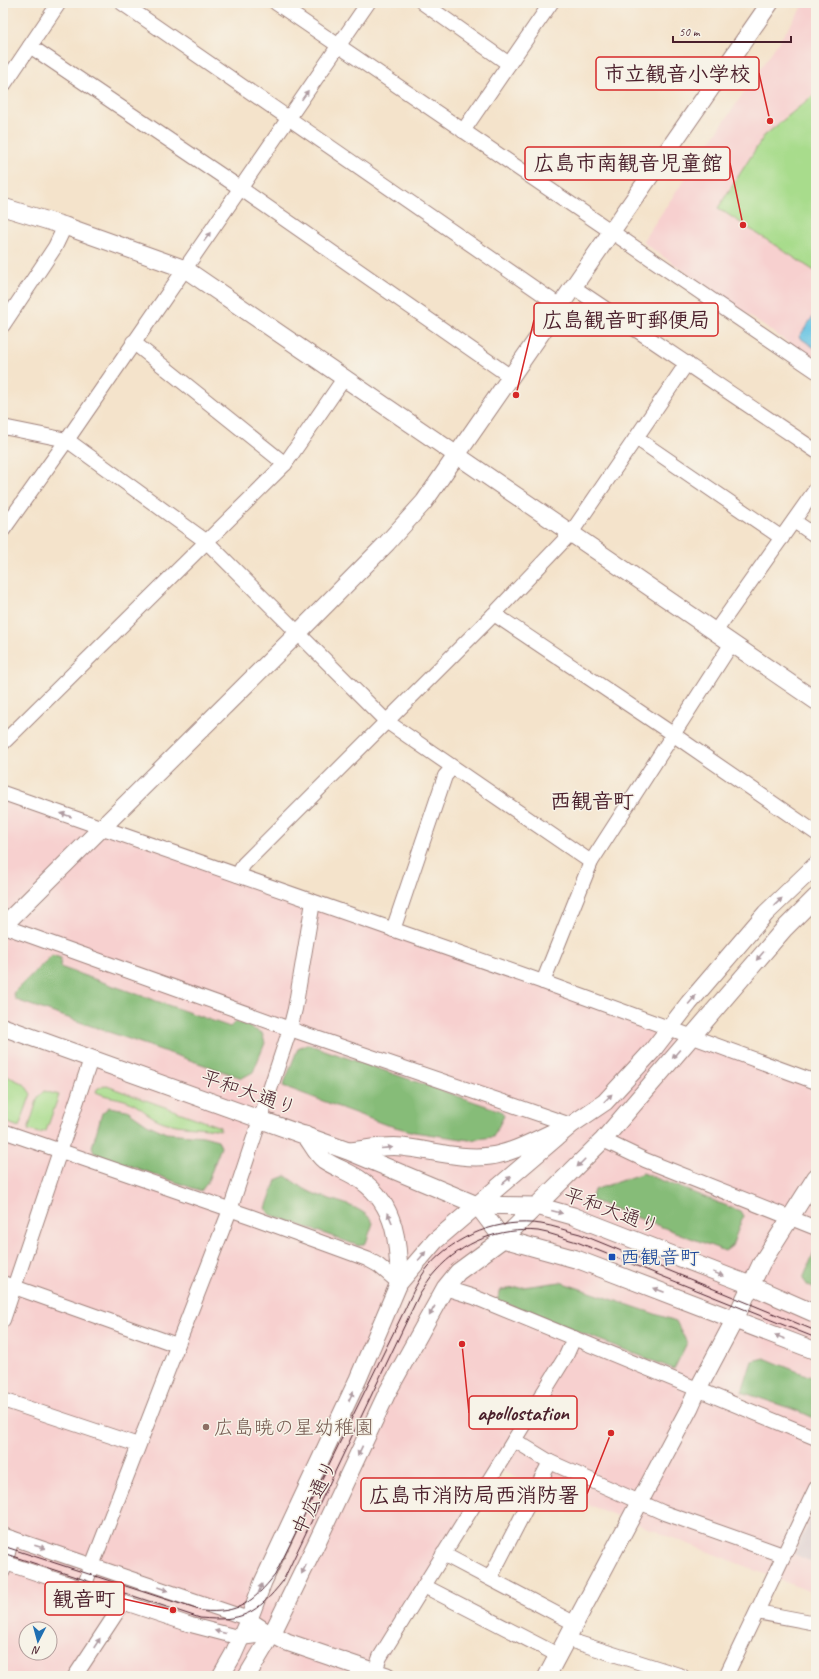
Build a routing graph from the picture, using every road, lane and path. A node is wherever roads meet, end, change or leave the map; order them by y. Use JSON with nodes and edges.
{"nodes":[{"id":1,"x":59,"y":3,"type":"edge"},
{"id":2,"x":122,"y":3,"type":"edge"},
{"id":3,"x":276,"y":3,"type":"edge"},
{"id":4,"x":368,"y":3,"type":"edge"},
{"id":5,"x":423,"y":3,"type":"edge"},
{"id":6,"x":551,"y":3,"type":"edge"},
{"id":7,"x":770,"y":3,"type":"edge"},
{"id":8,"x":30,"y":46,"type":"junction"},
{"id":9,"x":339,"y":46,"type":"junction"},
{"id":10,"x":509,"y":64,"type":"junction"},
{"id":11,"x":3,"y":86,"type":"edge"},
{"id":12,"x":288,"y":119,"type":"junction"},
{"id":13,"x":463,"y":131,"type":"junction"},
{"id":14,"x":240,"y":188,"type":"junction"},
{"id":15,"x":3,"y":207,"type":"edge"},
{"id":16,"x":65,"y":226,"type":"junction"},
{"id":17,"x":612,"y":231,"type":"junction"},
{"id":18,"x":185,"y":269,"type":"junction"},
{"id":19,"x":573,"y":287,"type":"junction"},
{"id":20,"x":560,"y":306,"type":"junction"},
{"id":21,"x":3,"y":324,"type":"edge"},
{"id":22,"x":133,"y":342,"type":"junction"},
{"id":23,"x":687,"y":363,"type":"junction"},
{"id":24,"x":816,"y":371,"type":"edge"},
{"id":25,"x":345,"y":377,"type":"junction"},
{"id":26,"x":511,"y":377,"type":"junction"},
{"id":27,"x":3,"y":427,"type":"edge"},
{"id":28,"x":636,"y":438,"type":"junction"},
{"id":29,"x":67,"y":440,"type":"junction"},
{"id":30,"x":816,"y":451,"type":"edge"},
{"id":31,"x":458,"y":454,"type":"junction"},
{"id":32,"x":285,"y":464,"type":"junction"},
{"id":33,"x":816,"y":489,"type":"edge"},
{"id":34,"x":794,"y":521,"type":"junction"},
{"id":35,"x":3,"y":530,"type":"edge"},
{"id":36,"x":571,"y":533,"type":"junction"},
{"id":37,"x":816,"y":536,"type":"edge"},
{"id":38,"x":782,"y":538,"type":"junction"},
{"id":39,"x":207,"y":542,"type":"junction"},
{"id":40,"x":494,"y":614,"type":"junction"},
{"id":41,"x":716,"y":632,"type":"junction"},
{"id":42,"x":298,"y":633,"type":"junction"},
{"id":43,"x":732,"y":643,"type":"junction"},
{"id":44,"x":816,"y":701,"type":"edge"},
{"id":45,"x":386,"y":721,"type":"junction"},
{"id":46,"x":674,"y":735,"type":"junction"},
{"id":47,"x":3,"y":742,"type":"edge"},
{"id":48,"x":452,"y":768,"type":"junction"},
{"id":49,"x":3,"y":793,"type":"edge"},
{"id":50,"x":103,"y":827,"type":"junction"},
{"id":51,"x":816,"y":833,"type":"edge"},
{"id":52,"x":591,"y":862,"type":"junction"},
{"id":53,"x":816,"y":865,"type":"edge"},
{"id":54,"x":238,"y":875,"type":"junction"},
{"id":55,"x":816,"y":897,"type":"edge"},
{"id":56,"x":313,"y":902,"type":"junction"},
{"id":57,"x":3,"y":926,"type":"edge"},
{"id":58,"x":393,"y":930,"type":"junction"},
{"id":59,"x":543,"y":982,"type":"junction"},
{"id":60,"x":3,"y":1027,"type":"edge"},
{"id":61,"x":290,"y":1029,"type":"junction"},
{"id":62,"x":671,"y":1029,"type":"junction"},
{"id":63,"x":691,"y":1037,"type":"junction"},
{"id":64,"x":91,"y":1059,"type":"junction"},
{"id":65,"x":816,"y":1082,"type":"edge"},
{"id":66,"x":259,"y":1119,"type":"junction"},
{"id":67,"x":571,"y":1125,"type":"junction"},
{"id":68,"x":3,"y":1131,"type":"edge"},
{"id":69,"x":305,"y":1135,"type":"junction"},
{"id":70,"x":603,"y":1140,"type":"junction"},
{"id":71,"x":348,"y":1151,"type":"junction"},
{"id":72,"x":61,"y":1152,"type":"junction"},
{"id":73,"x":816,"y":1178,"type":"edge"},
{"id":74,"x":477,"y":1205,"type":"junction"},
{"id":75,"x":537,"y":1206,"type":"junction"},
{"id":76,"x":230,"y":1210,"type":"junction"},
{"id":77,"x":791,"y":1218,"type":"junction"},
{"id":78,"x":816,"y":1228,"type":"edge"},
{"id":79,"x":503,"y":1239,"type":"junction"},
{"id":80,"x":399,"y":1283,"type":"junction"},
{"id":81,"x":8,"y":1285,"type":"edge"},
{"id":82,"x":750,"y":1285,"type":"junction"},
{"id":83,"x":445,"y":1288,"type":"junction"},
{"id":84,"x":816,"y":1314,"type":"edge"},
{"id":85,"x":3,"y":1320,"type":"edge"},
{"id":86,"x":735,"y":1320,"type":"junction"},
{"id":87,"x":574,"y":1338,"type":"junction"},
{"id":88,"x":177,"y":1345,"type":"junction"},
{"id":89,"x":816,"y":1352,"type":"edge"},
{"id":90,"x":698,"y":1389,"type":"junction"},
{"id":91,"x":3,"y":1400,"type":"edge"},
{"id":92,"x":816,"y":1438,"type":"edge"},
{"id":93,"x":514,"y":1440,"type":"junction"},
{"id":94,"x":138,"y":1445,"type":"junction"},
{"id":95,"x":550,"y":1462,"type":"junction"},
{"id":96,"x":816,"y":1488,"type":"edge"},
{"id":97,"x":638,"y":1502,"type":"junction"},
{"id":98,"x":8,"y":1536,"type":"edge"},
{"id":99,"x":443,"y":1554,"type":"junction"},
{"id":100,"x":784,"y":1555,"type":"junction"},
{"id":101,"x":92,"y":1564,"type":"junction"},
{"id":102,"x":4,"y":1565,"type":"edge"},
{"id":103,"x":490,"y":1578,"type":"junction"},
{"id":104,"x":424,"y":1586,"type":"junction"},
{"id":105,"x":83,"y":1589,"type":"junction"},
{"id":106,"x":123,"y":1603,"type":"junction"},
{"id":107,"x":757,"y":1612,"type":"junction"},
{"id":108,"x":249,"y":1619,"type":"junction"},
{"id":109,"x":816,"y":1623,"type":"edge"},
{"id":110,"x":574,"y":1624,"type":"junction"},
{"id":111,"x":272,"y":1634,"type":"junction"},
{"id":112,"x":241,"y":1638,"type":"junction"},
{"id":113,"x":566,"y":1638,"type":"junction"},
{"id":114,"x":558,"y":1655,"type":"junction"},
{"id":115,"x":378,"y":1675,"type":"edge"},
{"id":116,"x":75,"y":1676,"type":"edge"},
{"id":117,"x":221,"y":1676,"type":"edge"},
{"id":118,"x":247,"y":1676,"type":"edge"},
{"id":119,"x":547,"y":1676,"type":"edge"},
{"id":120,"x":682,"y":1676,"type":"edge"},
{"id":121,"x":726,"y":1676,"type":"edge"}],
"edges":[{"from":1,"to":8,"type":"street"},
{"from":2,"to":12,"type":"street"},
{"from":3,"to":9,"type":"street"},
{"from":4,"to":9,"type":"street"},
{"from":5,"to":10,"type":"street"},
{"from":6,"to":10,"type":"street"},
{"from":7,"to":17,"type":"street"},
{"from":8,"to":11,"type":"street"},
{"from":8,"to":14,"type":"street"},
{"from":12,"to":9,"type":"street","one_way":true},
{"from":9,"to":13,"type":"street"},
{"from":10,"to":13,"type":"street"},
{"from":12,"to":14,"type":"street"},
{"from":12,"to":20,"type":"street"},
{"from":13,"to":17,"type":"street"},
{"from":18,"to":14,"type":"street","one_way":true},
{"from":14,"to":26,"type":"street"},
{"from":15,"to":16,"type":"street"},
{"from":16,"to":18,"type":"street"},
{"from":16,"to":21,"type":"street"},
{"from":17,"to":19,"type":"street"},
{"from":17,"to":24,"type":"street"},
{"from":18,"to":22,"type":"street"},
{"from":18,"to":25,"type":"street"},
{"from":19,"to":20,"type":"street"},
{"from":19,"to":23,"type":"street"},
{"from":20,"to":26,"type":"street"},
{"from":22,"to":29,"type":"street"},
{"from":22,"to":32,"type":"street"},
{"from":23,"to":28,"type":"street"},
{"from":23,"to":30,"type":"street"},
{"from":25,"to":31,"type":"street"},
{"from":25,"to":32,"type":"street"},
{"from":26,"to":31,"type":"street"},
{"from":27,"to":29,"type":"street"},
{"from":28,"to":36,"type":"street"},
{"from":28,"to":38,"type":"street"},
{"from":29,"to":35,"type":"street"},
{"from":29,"to":39,"type":"street"},
{"from":31,"to":36,"type":"street"},
{"from":31,"to":42,"type":"street"},
{"from":32,"to":39,"type":"street"},
{"from":33,"to":34,"type":"street"},
{"from":34,"to":37,"type":"street"},
{"from":34,"to":38,"type":"street"},
{"from":36,"to":40,"type":"street"},
{"from":36,"to":41,"type":"street"},
{"from":38,"to":41,"type":"street"},
{"from":39,"to":42,"type":"street"},
{"from":39,"to":47,"type":"street"},
{"from":40,"to":45,"type":"street"},
{"from":40,"to":46,"type":"street"},
{"from":41,"to":43,"type":"street"},
{"from":42,"to":45,"type":"street"},
{"from":42,"to":50,"type":"street"},
{"from":43,"to":44,"type":"street"},
{"from":43,"to":46,"type":"street"},
{"from":45,"to":48,"type":"street"},
{"from":45,"to":54,"type":"street"},
{"from":46,"to":51,"type":"street"},
{"from":46,"to":52,"type":"street"},
{"from":48,"to":52,"type":"street"},
{"from":48,"to":58,"type":"street"},
{"from":50,"to":49,"type":"street","one_way":true},
{"from":50,"to":54,"type":"street"},
{"from":50,"to":57,"type":"street"},
{"from":52,"to":59,"type":"street"},
{"from":62,"to":53,"type":"street","one_way":true},
{"from":54,"to":56,"type":"street"},
{"from":55,"to":63,"type":"street","name":"中広通り","one_way":true},
{"from":56,"to":58,"type":"street"},
{"from":56,"to":61,"type":"street"},
{"from":57,"to":61,"type":"street"},
{"from":58,"to":59,"type":"street"},
{"from":59,"to":62,"type":"street"},
{"from":60,"to":64,"type":"street","name":"平和大通り"},
{"from":61,"to":66,"type":"street"},
{"from":61,"to":67,"type":"street"},
{"from":62,"to":63,"type":"street"},
{"from":67,"to":62,"type":"street","one_way":true},
{"from":63,"to":65,"type":"street"},
{"from":63,"to":70,"type":"street","name":"中広通り","one_way":true},
{"from":64,"to":66,"type":"street","name":"平和大通り"},
{"from":64,"to":72,"type":"street"},
{"from":66,"to":69,"type":"street","name":"平和大通り"},
{"from":66,"to":76,"type":"street"},
{"from":71,"to":67,"type":"street","one_way":true},
{"from":74,"to":67,"type":"street","one_way":true},
{"from":68,"to":72,"type":"street"},
{"from":69,"to":71,"type":"street","name":"平和大通り"},
{"from":80,"to":69,"type":"street","one_way":true},
{"from":70,"to":75,"type":"street","name":"中広通り","one_way":true},
{"from":70,"to":77,"type":"street"},
{"from":71,"to":74,"type":"street","name":"平和大通り"},
{"from":72,"to":76,"type":"street"},
{"from":72,"to":81,"type":"street"},
{"from":73,"to":77,"type":"street"},
{"from":74,"to":75,"type":"street","name":"平和大通り"},
{"from":74,"to":79,"type":"street","name":"平和大通り"},
{"from":80,"to":74,"type":"street","one_way":true},
{"from":75,"to":79,"type":"street","name":"中広通り"},
{"from":75,"to":82,"type":"street","name":"平和大通り","one_way":true},
{"from":76,"to":80,"type":"street"},
{"from":76,"to":88,"type":"street"},
{"from":77,"to":78,"type":"street"},
{"from":77,"to":82,"type":"street"},
{"from":79,"to":83,"type":"street","name":"中広通り"},
{"from":86,"to":79,"type":"street","one_way":true},
{"from":108,"to":80,"type":"street","one_way":true},
{"from":81,"to":85,"type":"street"},
{"from":81,"to":88,"type":"street"},
{"from":82,"to":84,"type":"street","name":"平和大通り"},
{"from":82,"to":86,"type":"street"},
{"from":83,"to":87,"type":"street"},
{"from":83,"to":111,"type":"street","name":"中広通り","one_way":true},
{"from":89,"to":86,"type":"street","one_way":true},
{"from":86,"to":90,"type":"street"},
{"from":87,"to":90,"type":"street"},
{"from":87,"to":93,"type":"street"},
{"from":88,"to":94,"type":"street"},
{"from":90,"to":92,"type":"street"},
{"from":90,"to":97,"type":"street"},
{"from":91,"to":94,"type":"street"},
{"from":93,"to":95,"type":"street"},
{"from":93,"to":99,"type":"street"},
{"from":94,"to":101,"type":"street"},
{"from":95,"to":97,"type":"street"},
{"from":95,"to":103,"type":"street"},
{"from":96,"to":100,"type":"street"},
{"from":97,"to":100,"type":"street"},
{"from":97,"to":110,"type":"street"},
{"from":98,"to":101,"type":"street","one_way":true},
{"from":98,"to":102,"type":"street"},
{"from":99,"to":103,"type":"street"},
{"from":99,"to":104,"type":"street"},
{"from":100,"to":107,"type":"street"},
{"from":101,"to":105,"type":"street"},
{"from":101,"to":108,"type":"street","one_way":true},
{"from":102,"to":105,"type":"street"},
{"from":103,"to":110,"type":"street"},
{"from":104,"to":114,"type":"street"},
{"from":104,"to":115,"type":"street"},
{"from":105,"to":106,"type":"street"},
{"from":112,"to":106,"type":"street","one_way":true},
{"from":116,"to":106,"type":"street","one_way":true},
{"from":107,"to":109,"type":"street"},
{"from":107,"to":121,"type":"street"},
{"from":108,"to":111,"type":"street"},
{"from":108,"to":112,"type":"street"},
{"from":110,"to":113,"type":"street"},
{"from":111,"to":112,"type":"street"},
{"from":111,"to":115,"type":"street"},
{"from":111,"to":118,"type":"street","name":"中広通り"},
{"from":112,"to":117,"type":"street"},
{"from":113,"to":114,"type":"street"},
{"from":113,"to":120,"type":"street"},
{"from":114,"to":119,"type":"street"}]}
